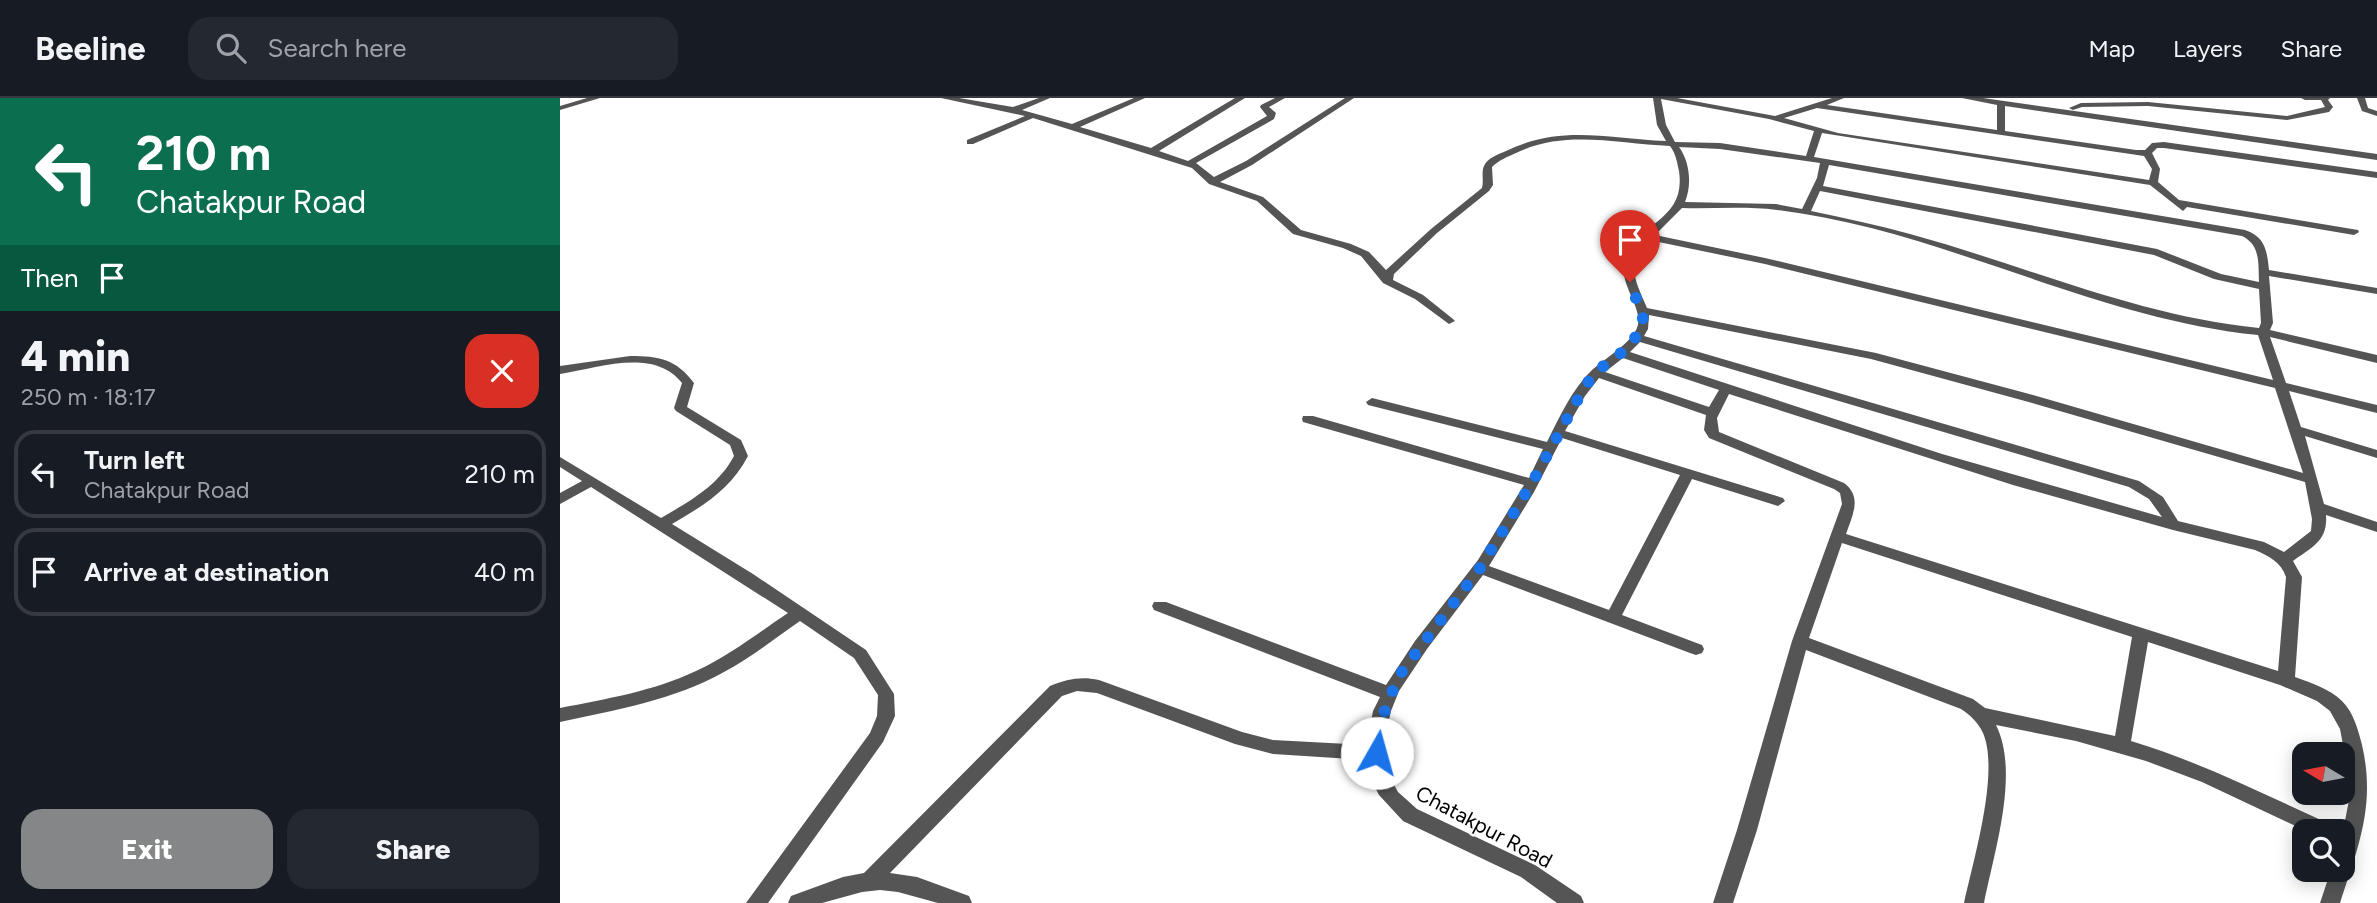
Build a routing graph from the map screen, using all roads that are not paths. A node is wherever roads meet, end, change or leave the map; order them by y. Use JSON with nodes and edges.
{"nodes":[{"id":1,"x":596,"y":98,"type":"edge"},
{"id":2,"x":945,"y":98,"type":"edge"},
{"id":3,"x":1046,"y":98,"type":"edge"},
{"id":4,"x":1141,"y":98,"type":"edge"},
{"id":5,"x":1241,"y":98,"type":"edge"},
{"id":6,"x":1281,"y":98,"type":"edge"},
{"id":7,"x":1350,"y":98,"type":"edge"},
{"id":8,"x":1657,"y":98,"type":"edge"},
{"id":9,"x":1664,"y":98,"type":"edge"},
{"id":10,"x":1840,"y":98,"type":"edge"},
{"id":11,"x":1966,"y":98,"type":"edge"},
{"id":12,"x":2305,"y":98,"type":"edge"},
{"id":13,"x":2361,"y":98,"type":"edge"},
{"id":14,"x":2325,"y":99,"type":"edge"},
{"id":15,"x":2013,"y":101,"type":"edge"},
{"id":16,"x":2001,"y":103,"type":"junction"},
{"id":17,"x":1818,"y":106,"type":"junction"},
{"id":18,"x":560,"y":107,"type":"edge"},
{"id":19,"x":1014,"y":110,"type":"junction"},
{"id":20,"x":2073,"y":113,"type":"junction"},
{"id":21,"x":2377,"y":114,"type":"edge"},
{"id":22,"x":1031,"y":116,"type":"junction"},
{"id":23,"x":1776,"y":118,"type":"junction"},
{"id":24,"x":1070,"y":128,"type":"junction"},
{"id":25,"x":1819,"y":130,"type":"junction"},
{"id":26,"x":2001,"y":132,"type":"junction"},
{"id":27,"x":970,"y":142,"type":"dead end"},
{"id":28,"x":1672,"y":143,"type":"junction"},
{"id":29,"x":1153,"y":151,"type":"junction"},
{"id":30,"x":2147,"y":153,"type":"junction"},
{"id":31,"x":2377,"y":157,"type":"edge"},
{"id":32,"x":1809,"y":159,"type":"junction"},
{"id":33,"x":1825,"y":161,"type":"junction"},
{"id":34,"x":1189,"y":164,"type":"junction"},
{"id":35,"x":2377,"y":174,"type":"edge"},
{"id":36,"x":1212,"y":182,"type":"junction"},
{"id":37,"x":2153,"y":183,"type":"junction"},
{"id":38,"x":1817,"y":188,"type":"junction"},
{"id":39,"x":2179,"y":203,"type":"junction"},
{"id":40,"x":1677,"y":205,"type":"junction"},
{"id":41,"x":1805,"y":212,"type":"junction"},
{"id":42,"x":2185,"y":223,"type":"junction"},
{"id":43,"x":2354,"y":232,"type":"dead end"},
{"id":44,"x":1648,"y":237,"type":"junction"},
{"id":45,"x":2263,"y":272,"type":"junction"},
{"id":46,"x":1386,"y":278,"type":"junction"},
{"id":47,"x":2264,"y":287,"type":"junction"},
{"id":48,"x":2377,"y":291,"type":"edge"},
{"id":49,"x":1640,"y":310,"type":"junction"},
{"id":50,"x":1449,"y":321,"type":"dead end"},
{"id":51,"x":2263,"y":332,"type":"junction"},
{"id":52,"x":1636,"y":337,"type":"junction"},
{"id":53,"x":1621,"y":353,"type":"junction"},
{"id":54,"x":2377,"y":359,"type":"edge"},
{"id":55,"x":560,"y":370,"type":"edge"},
{"id":56,"x":1596,"y":373,"type":"junction"},
{"id":57,"x":2281,"y":386,"type":"junction"},
{"id":58,"x":1726,"y":389,"type":"junction"},
{"id":59,"x":1372,"y":402,"type":"dead end"},
{"id":60,"x":2377,"y":409,"type":"edge"},
{"id":61,"x":1713,"y":413,"type":"junction"},
{"id":62,"x":1308,"y":419,"type":"dead end"},
{"id":63,"x":2297,"y":430,"type":"junction"},
{"id":64,"x":1558,"y":433,"type":"junction"},
{"id":65,"x":1550,"y":447,"type":"junction"},
{"id":66,"x":2377,"y":454,"type":"edge"},
{"id":67,"x":560,"y":461,"type":"edge"},
{"id":68,"x":1688,"y":473,"type":"junction"},
{"id":69,"x":2309,"y":479,"type":"junction"},
{"id":70,"x":591,"y":481,"type":"junction"},
{"id":71,"x":1532,"y":483,"type":"junction"},
{"id":72,"x":560,"y":499,"type":"edge"},
{"id":73,"x":1778,"y":501,"type":"dead end"},
{"id":74,"x":2318,"y":507,"type":"junction"},
{"id":75,"x":663,"y":523,"type":"junction"},
{"id":76,"x":2173,"y":525,"type":"junction"},
{"id":77,"x":2377,"y":527,"type":"edge"},
{"id":78,"x":1839,"y":537,"type":"junction"},
{"id":79,"x":2285,"y":559,"type":"junction"},
{"id":80,"x":1480,"y":568,"type":"junction"},
{"id":81,"x":1160,"y":606,"type":"dead end"},
{"id":82,"x":800,"y":613,"type":"junction"},
{"id":83,"x":1613,"y":618,"type":"junction"},
{"id":84,"x":2141,"y":633,"type":"junction"},
{"id":85,"x":1800,"y":641,"type":"junction"},
{"id":86,"x":1696,"y":649,"type":"dead end"},
{"id":87,"x":2286,"y":680,"type":"junction"},
{"id":88,"x":1390,"y":694,"type":"junction"},
{"id":89,"x":560,"y":715,"type":"edge"},
{"id":90,"x":1982,"y":715,"type":"junction"},
{"id":91,"x":2122,"y":746,"type":"junction"},
{"id":92,"x":1377,"y":753,"type":"junction"},
{"id":93,"x":2298,"y":819,"type":"edge"},
{"id":94,"x":2353,"y":819,"type":"edge"},
{"id":95,"x":871,"y":879,"type":"junction"},
{"id":96,"x":2337,"y":882,"type":"edge"},
{"id":97,"x":756,"y":903,"type":"edge"},
{"id":98,"x":799,"y":903,"type":"edge"},
{"id":99,"x":962,"y":903,"type":"edge"},
{"id":100,"x":1574,"y":903,"type":"edge"},
{"id":101,"x":1723,"y":903,"type":"edge"},
{"id":102,"x":1974,"y":903,"type":"edge"},
{"id":103,"x":2330,"y":903,"type":"edge"}],
"edges":[{"from":1,"to":18,"type":"street"},
{"from":2,"to":19,"type":"street"},
{"from":3,"to":19,"type":"street"},
{"from":4,"to":24,"type":"street"},
{"from":5,"to":29,"type":"street"},
{"from":6,"to":34,"type":"street"},
{"from":7,"to":36,"type":"street"},
{"from":8,"to":28,"type":"street"},
{"from":9,"to":23,"type":"street"},
{"from":10,"to":17,"type":"street"},
{"from":11,"to":16,"type":"street"},
{"from":12,"to":14,"type":"street"},
{"from":13,"to":21,"type":"street"},
{"from":14,"to":20,"type":"street"},
{"from":15,"to":16,"type":"street"},
{"from":15,"to":20,"type":"street"},
{"from":16,"to":26,"type":"street"},
{"from":17,"to":23,"type":"street"},
{"from":17,"to":26,"type":"street"},
{"from":19,"to":22,"type":"street"},
{"from":20,"to":31,"type":"street"},
{"from":22,"to":24,"type":"street"},
{"from":22,"to":27,"type":"street"},
{"from":23,"to":25,"type":"street"},
{"from":24,"to":29,"type":"street"},
{"from":25,"to":32,"type":"street"},
{"from":25,"to":37,"type":"street"},
{"from":26,"to":30,"type":"street"},
{"from":28,"to":32,"type":"street"},
{"from":28,"to":40,"type":"street"},
{"from":28,"to":46,"type":"street"},
{"from":29,"to":34,"type":"street"},
{"from":30,"to":35,"type":"street"},
{"from":30,"to":37,"type":"street"},
{"from":32,"to":33,"type":"street"},
{"from":33,"to":38,"type":"street"},
{"from":33,"to":42,"type":"street"},
{"from":34,"to":36,"type":"street"},
{"from":36,"to":46,"type":"street"},
{"from":37,"to":39,"type":"street"},
{"from":38,"to":41,"type":"street"},
{"from":38,"to":47,"type":"street"},
{"from":39,"to":42,"type":"street"},
{"from":39,"to":43,"type":"street"},
{"from":40,"to":41,"type":"street"},
{"from":40,"to":44,"type":"street"},
{"from":41,"to":51,"type":"street"},
{"from":42,"to":45,"type":"street"},
{"from":44,"to":49,"type":"street"},
{"from":44,"to":57,"type":"street"},
{"from":45,"to":47,"type":"street"},
{"from":45,"to":48,"type":"street"},
{"from":46,"to":50,"type":"street"},
{"from":47,"to":51,"type":"street"},
{"from":49,"to":52,"type":"street"},
{"from":49,"to":69,"type":"street"},
{"from":51,"to":54,"type":"street"},
{"from":51,"to":57,"type":"street"},
{"from":52,"to":53,"type":"street","name":"Chatakpur Road"},
{"from":52,"to":76,"type":"street"},
{"from":53,"to":56,"type":"street","name":"Chatakpur Road"},
{"from":53,"to":58,"type":"street"},
{"from":55,"to":75,"type":"street"},
{"from":56,"to":61,"type":"street"},
{"from":56,"to":64,"type":"street","name":"Chatakpur Road"},
{"from":57,"to":60,"type":"street"},
{"from":57,"to":63,"type":"street"},
{"from":58,"to":61,"type":"street"},
{"from":58,"to":76,"type":"street"},
{"from":59,"to":65,"type":"street"},
{"from":61,"to":78,"type":"street"},
{"from":62,"to":71,"type":"street"},
{"from":63,"to":66,"type":"street"},
{"from":63,"to":69,"type":"street"},
{"from":64,"to":65,"type":"street","name":"Chatakpur Road"},
{"from":64,"to":68,"type":"street"},
{"from":65,"to":71,"type":"street","name":"Chatakpur Road"},
{"from":67,"to":70,"type":"street"},
{"from":68,"to":73,"type":"street"},
{"from":68,"to":83,"type":"street"},
{"from":69,"to":74,"type":"street"},
{"from":70,"to":72,"type":"street"},
{"from":70,"to":75,"type":"street"},
{"from":71,"to":80,"type":"street","name":"Chatakpur Road"},
{"from":74,"to":77,"type":"street"},
{"from":74,"to":79,"type":"street"},
{"from":75,"to":82,"type":"street"},
{"from":76,"to":79,"type":"street"},
{"from":78,"to":84,"type":"street"},
{"from":78,"to":85,"type":"street"},
{"from":79,"to":87,"type":"street"},
{"from":80,"to":83,"type":"street"},
{"from":80,"to":88,"type":"street","name":"Chatakpur Road"},
{"from":81,"to":88,"type":"street"},
{"from":82,"to":89,"type":"street"},
{"from":82,"to":97,"type":"street"},
{"from":83,"to":86,"type":"street"},
{"from":84,"to":87,"type":"street"},
{"from":84,"to":91,"type":"street"},
{"from":85,"to":90,"type":"street"},
{"from":85,"to":101,"type":"street"},
{"from":87,"to":94,"type":"street"},
{"from":88,"to":92,"type":"street","name":"Chatakpur Road"},
{"from":90,"to":91,"type":"street"},
{"from":90,"to":102,"type":"street"},
{"from":91,"to":93,"type":"street"},
{"from":92,"to":95,"type":"street"},
{"from":92,"to":100,"type":"street","name":"Chatakpur Road"},
{"from":95,"to":98,"type":"street"},
{"from":95,"to":99,"type":"street"},
{"from":96,"to":103,"type":"street"}]}
